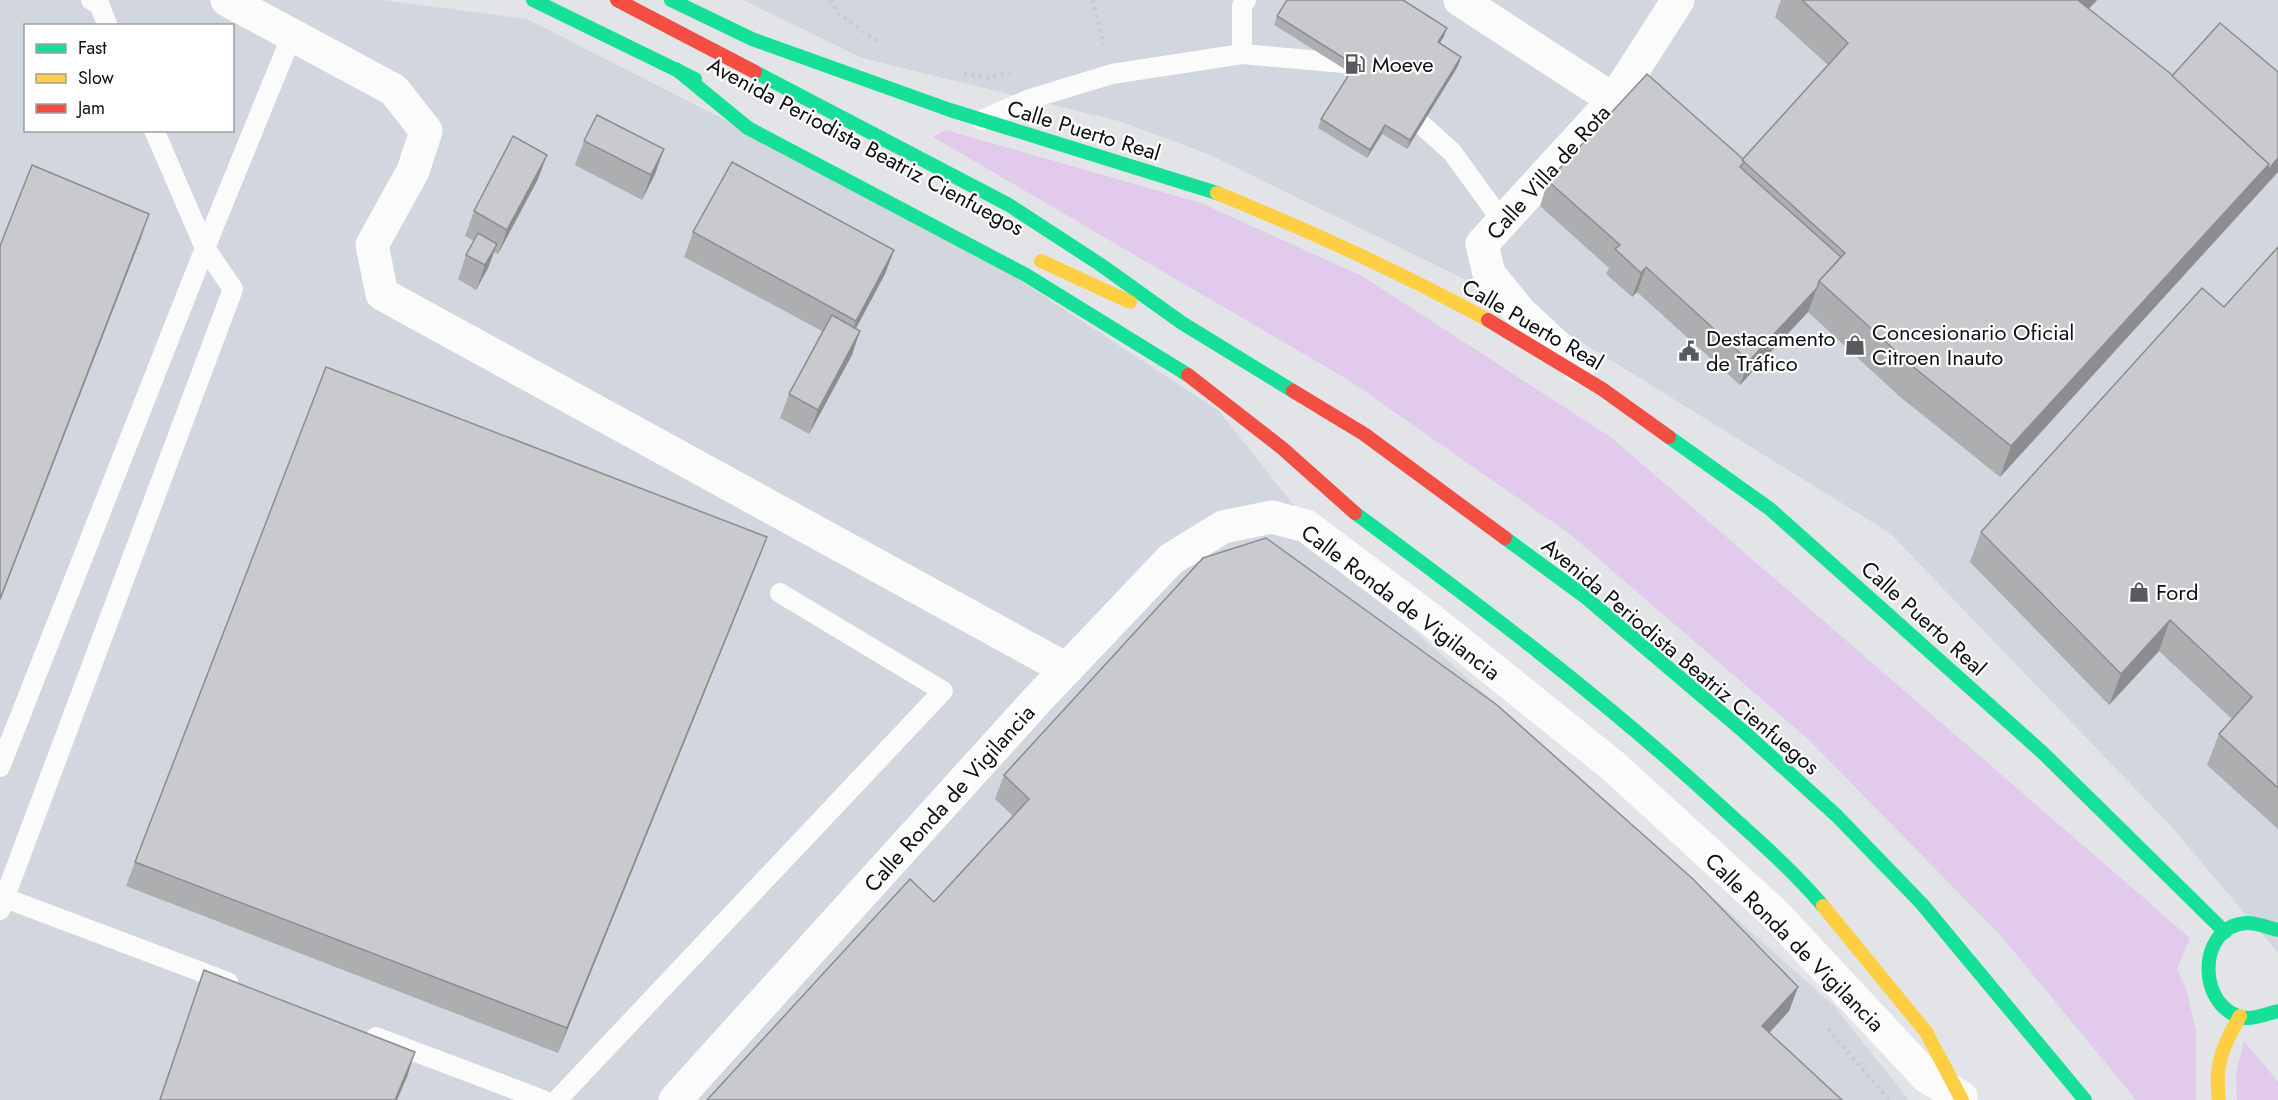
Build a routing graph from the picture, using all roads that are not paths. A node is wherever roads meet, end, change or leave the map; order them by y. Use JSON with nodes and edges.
{"nodes":[{"id":1,"x":91,"y":0,"type":"edge"},
{"id":2,"x":227,"y":0,"type":"edge"},
{"id":3,"x":533,"y":0,"type":"edge"},
{"id":4,"x":617,"y":0,"type":"edge"},
{"id":5,"x":671,"y":0,"type":"edge"},
{"id":6,"x":1246,"y":0,"type":"edge"},
{"id":7,"x":1460,"y":0,"type":"edge"},
{"id":8,"x":1678,"y":0,"type":"edge"},
{"id":9,"x":107,"y":24,"type":"edge"},
{"id":10,"x":292,"y":35,"type":"junction"},
{"id":11,"x":1242,"y":54,"type":"junction"},
{"id":12,"x":676,"y":69,"type":"junction"},
{"id":13,"x":1372,"y":80,"type":"edge"},
{"id":14,"x":1390,"y":96,"type":"edge"},
{"id":15,"x":1614,"y":100,"type":"junction"},
{"id":16,"x":739,"y":102,"type":"dead end"},
{"id":17,"x":982,"y":120,"type":"junction"},
{"id":18,"x":155,"y":132,"type":"edge"},
{"id":19,"x":1502,"y":221,"type":"junction"},
{"id":20,"x":205,"y":248,"type":"junction"},
{"id":21,"x":1032,"y":256,"type":"dead end"},
{"id":22,"x":1182,"y":323,"type":"junction"},
{"id":23,"x":1602,"y":389,"type":"junction"},
{"id":24,"x":780,"y":593,"type":"dead end"},
{"id":25,"x":1066,"y":669,"type":"junction"},
{"id":26,"x":0,"y":768,"type":"edge"},
{"id":27,"x":2,"y":901,"type":"edge"},
{"id":28,"x":2278,"y":930,"type":"edge"},
{"id":29,"x":2225,"y":932,"type":"junction"},
{"id":30,"x":251,"y":991,"type":"edge"},
{"id":31,"x":2278,"y":1011,"type":"edge"},
{"id":32,"x":2240,"y":1016,"type":"junction"},
{"id":33,"x":352,"y":1028,"type":"edge"},
{"id":34,"x":1961,"y":1098,"type":"edge"},
{"id":35,"x":543,"y":1100,"type":"edge"},
{"id":36,"x":557,"y":1100,"type":"edge"},
{"id":37,"x":675,"y":1100,"type":"edge"},
{"id":38,"x":2085,"y":1100,"type":"edge"},
{"id":39,"x":2219,"y":1100,"type":"edge"}],
"edges":[{"from":1,"to":9,"type":"lane"},
{"from":2,"to":10,"type":"street"},
{"from":3,"to":12,"type":"main road","name":"Avenida Periodista Beatriz Cienfuegos"},
{"from":4,"to":22,"type":"main road","name":"Avenida Periodista Beatriz Cienfuegos"},
{"from":5,"to":17,"type":"main road","name":"Calle Puerto Real"},
{"from":6,"to":11,"type":"lane"},
{"from":7,"to":15,"type":"street"},
{"from":8,"to":15,"type":"street","name":"Calle Villa de Rota"},
{"from":10,"to":20,"type":"lane"},
{"from":10,"to":25,"type":"street"},
{"from":11,"to":13,"type":"lane"},
{"from":11,"to":17,"type":"lane"},
{"from":12,"to":16,"type":"main road","name":"Avenida Periodista Beatriz Cienfuegos"},
{"from":12,"to":34,"type":"main road"},
{"from":14,"to":19,"type":"lane"},
{"from":15,"to":19,"type":"street","name":"Calle Villa de Rota"},
{"from":17,"to":23,"type":"main road","name":"Calle Puerto Real"},
{"from":18,"to":20,"type":"lane"},
{"from":19,"to":23,"type":"street","name":"Calle Villa de Rota"},
{"from":20,"to":26,"type":"lane"},
{"from":20,"to":27,"type":"lane"},
{"from":21,"to":22,"type":"main road","name":"Avenida Periodista Beatriz Cienfuegos"},
{"from":22,"to":38,"type":"main road","name":"Avenida Periodista Beatriz Cienfuegos"},
{"from":23,"to":29,"type":"main road","name":"Calle Puerto Real"},
{"from":24,"to":36,"type":"lane"},
{"from":25,"to":34,"type":"street","name":"Calle Ronda de Vigilancia"},
{"from":25,"to":37,"type":"street","name":"Calle Ronda de Vigilancia"},
{"from":27,"to":30,"type":"lane"},
{"from":28,"to":29,"type":"main road"},
{"from":29,"to":32,"type":"main road"},
{"from":31,"to":32,"type":"main road"},
{"from":32,"to":39,"type":"main road"},
{"from":33,"to":35,"type":"lane"}]}
